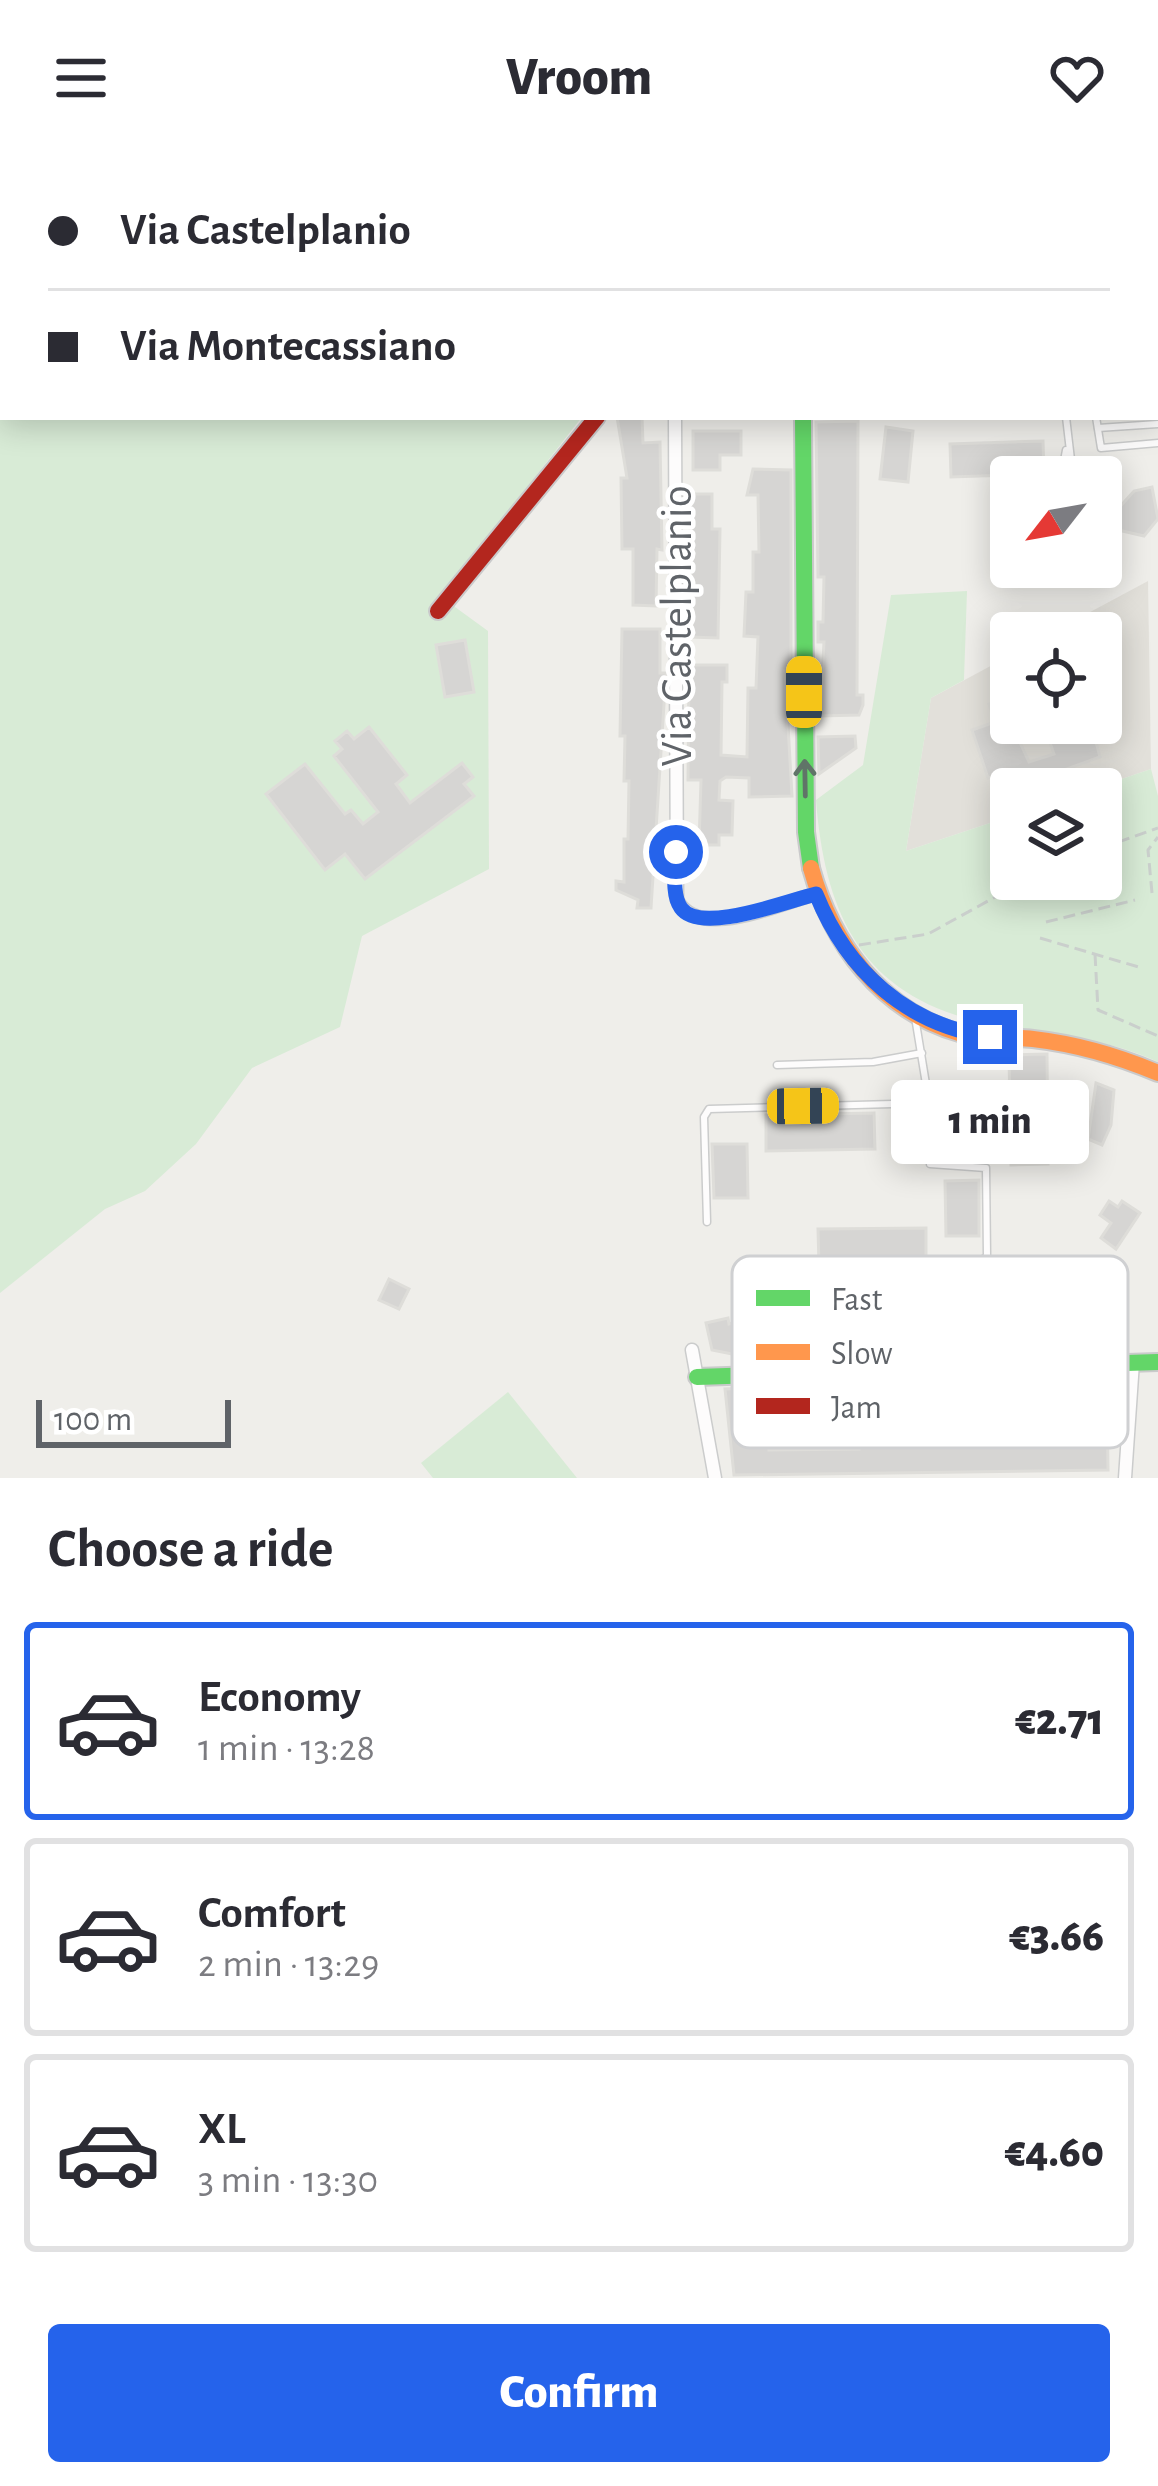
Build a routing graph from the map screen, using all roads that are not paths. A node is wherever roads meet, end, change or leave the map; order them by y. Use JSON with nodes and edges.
{"nodes":[{"id":1,"x":595,"y":420,"type":"edge"},
{"id":2,"x":675,"y":420,"type":"edge"},
{"id":3,"x":803,"y":420,"type":"edge"},
{"id":4,"x":1066,"y":420,"type":"edge"},
{"id":5,"x":1097,"y":420,"type":"edge"},
{"id":6,"x":1155,"y":422,"type":"edge"},
{"id":7,"x":1098,"y":428,"type":"junction"},
{"id":8,"x":1158,"y":443,"type":"edge"},
{"id":9,"x":1067,"y":446,"type":"junction"},
{"id":10,"x":1065,"y":456,"type":"edge"},
{"id":11,"x":1069,"y":456,"type":"edge"},
{"id":12,"x":438,"y":611,"type":"dead end"},
{"id":13,"x":816,"y":894,"type":"junction"},
{"id":14,"x":914,"y":1013,"type":"junction"},
{"id":15,"x":922,"y":1053,"type":"junction"},
{"id":16,"x":777,"y":1065,"type":"dead end"},
{"id":17,"x":1158,"y":1073,"type":"edge"},
{"id":18,"x":930,"y":1103,"type":"junction"},
{"id":19,"x":707,"y":1222,"type":"dead end"},
{"id":20,"x":988,"y":1256,"type":"edge"},
{"id":21,"x":692,"y":1350,"type":"dead end"},
{"id":22,"x":1128,"y":1362,"type":"edge"},
{"id":23,"x":1133,"y":1362,"type":"junction"},
{"id":24,"x":1158,"y":1362,"type":"edge"},
{"id":25,"x":732,"y":1376,"type":"edge"},
{"id":26,"x":697,"y":1377,"type":"junction"},
{"id":27,"x":1128,"y":1434,"type":"edge"},
{"id":28,"x":1127,"y":1448,"type":"edge"},
{"id":29,"x":715,"y":1478,"type":"edge"},
{"id":30,"x":1125,"y":1478,"type":"edge"}],
"edges":[{"from":1,"to":12,"type":"street"},
{"from":2,"to":13,"type":"street","name":"Via Castelplanio"},
{"from":13,"to":3,"type":"street","one_way":true},
{"from":4,"to":9,"type":"lane"},
{"from":5,"to":7,"type":"lane"},
{"from":6,"to":7,"type":"lane"},
{"from":7,"to":8,"type":"lane"},
{"from":9,"to":10,"type":"lane"},
{"from":9,"to":11,"type":"lane"},
{"from":13,"to":14,"type":"street"},
{"from":14,"to":15,"type":"lane"},
{"from":14,"to":17,"type":"street"},
{"from":15,"to":16,"type":"lane"},
{"from":15,"to":18,"type":"lane"},
{"from":18,"to":19,"type":"lane"},
{"from":18,"to":20,"type":"lane"},
{"from":21,"to":26,"type":"street"},
{"from":22,"to":23,"type":"street"},
{"from":23,"to":24,"type":"street"},
{"from":23,"to":27,"type":"street"},
{"from":25,"to":26,"type":"street"},
{"from":26,"to":29,"type":"street"},
{"from":28,"to":30,"type":"street"}]}
